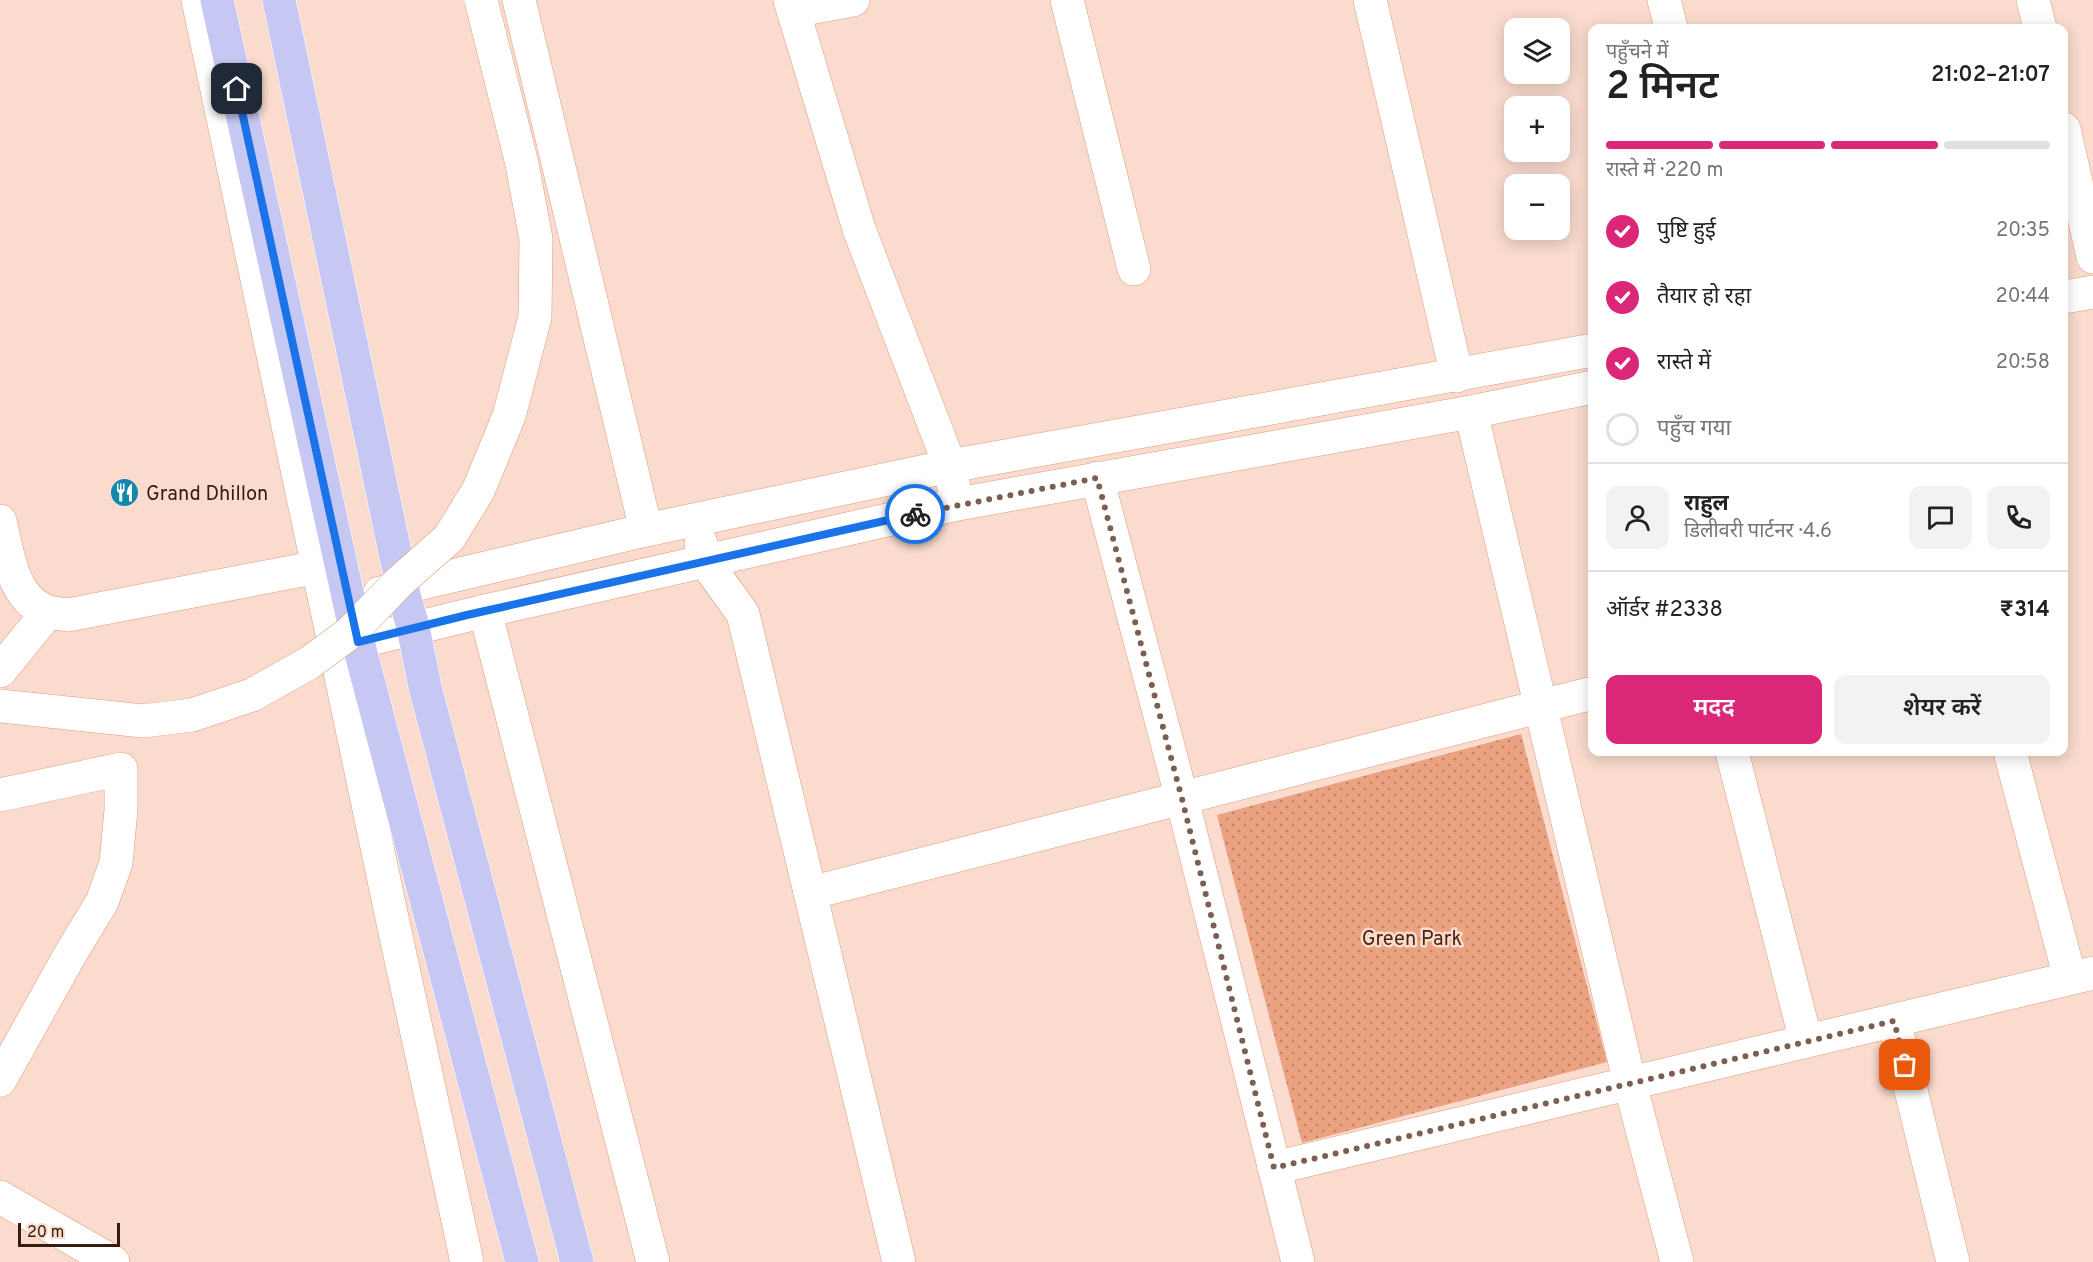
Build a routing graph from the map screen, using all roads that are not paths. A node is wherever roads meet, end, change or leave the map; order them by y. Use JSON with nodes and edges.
{"nodes":[{"id":1,"x":198,"y":0,"type":"edge"},
{"id":2,"x":217,"y":0,"type":"edge"},
{"id":3,"x":279,"y":0,"type":"edge"},
{"id":4,"x":481,"y":0,"type":"edge"},
{"id":5,"x":519,"y":0,"type":"edge"},
{"id":6,"x":853,"y":0,"type":"edge"},
{"id":7,"x":1067,"y":0,"type":"edge"},
{"id":8,"x":1370,"y":0,"type":"edge"},
{"id":9,"x":1664,"y":0,"type":"edge"},
{"id":10,"x":2034,"y":0,"type":"edge"},
{"id":11,"x":792,"y":6,"type":"edge"},
{"id":12,"x":1670,"y":24,"type":"edge"},
{"id":13,"x":2039,"y":24,"type":"edge"},
{"id":14,"x":2068,"y":152,"type":"edge"},
{"id":15,"x":2085,"y":248,"type":"edge"},
{"id":16,"x":1134,"y":269,"type":"dead end"},
{"id":17,"x":2093,"y":292,"type":"edge"},
{"id":18,"x":2068,"y":296,"type":"edge"},
{"id":19,"x":1588,"y":351,"type":"edge"},
{"id":20,"x":1457,"y":376,"type":"junction"},
{"id":21,"x":1588,"y":388,"type":"edge"},
{"id":22,"x":1471,"y":412,"type":"junction"},
{"id":23,"x":950,"y":466,"type":"junction"},
{"id":24,"x":1097,"y":478,"type":"junction"},
{"id":25,"x":958,"y":504,"type":"junction"},
{"id":26,"x":737,"y":510,"type":"junction"},
{"id":27,"x":0,"y":521,"type":"edge"},
{"id":28,"x":695,"y":521,"type":"junction"},
{"id":29,"x":646,"y":530,"type":"junction"},
{"id":30,"x":746,"y":553,"type":"junction"},
{"id":31,"x":705,"y":561,"type":"junction"},
{"id":32,"x":318,"y":567,"type":"junction"},
{"id":33,"x":403,"y":587,"type":"junction"},
{"id":34,"x":349,"y":601,"type":"junction"},
{"id":35,"x":485,"y":611,"type":"junction"},
{"id":36,"x":48,"y":612,"type":"junction"},
{"id":37,"x":743,"y":614,"type":"junction"},
{"id":38,"x":413,"y":627,"type":"junction"},
{"id":39,"x":358,"y":642,"type":"junction"},
{"id":40,"x":0,"y":671,"type":"edge"},
{"id":41,"x":1588,"y":694,"type":"edge"},
{"id":42,"x":0,"y":706,"type":"edge"},
{"id":43,"x":1540,"y":708,"type":"junction"},
{"id":44,"x":1733,"y":756,"type":"edge"},
{"id":45,"x":2011,"y":756,"type":"edge"},
{"id":46,"x":0,"y":795,"type":"edge"},
{"id":47,"x":1182,"y":799,"type":"junction"},
{"id":48,"x":810,"y":893,"type":"junction"},
{"id":49,"x":2082,"y":975,"type":"edge"},
{"id":50,"x":1894,"y":1021,"type":"junction"},
{"id":51,"x":1806,"y":1041,"type":"junction"},
{"id":52,"x":0,"y":1080,"type":"edge"},
{"id":53,"x":1630,"y":1084,"type":"junction"},
{"id":54,"x":1274,"y":1168,"type":"junction"},
{"id":55,"x":0,"y":1197,"type":"edge"},
{"id":56,"x":113,"y":1262,"type":"edge"},
{"id":57,"x":467,"y":1262,"type":"edge"},
{"id":58,"x":522,"y":1262,"type":"edge"},
{"id":59,"x":578,"y":1262,"type":"edge"},
{"id":60,"x":653,"y":1262,"type":"edge"},
{"id":61,"x":899,"y":1262,"type":"edge"},
{"id":62,"x":1298,"y":1262,"type":"edge"},
{"id":63,"x":1677,"y":1262,"type":"edge"},
{"id":64,"x":1953,"y":1262,"type":"edge"}],
"edges":[{"from":1,"to":32,"type":"street"},
{"from":2,"to":34,"type":"highway"},
{"from":3,"to":33,"type":"highway"},
{"from":4,"to":42,"type":"street","bridge":true},
{"from":5,"to":29,"type":"street"},
{"from":6,"to":11,"type":"street"},
{"from":7,"to":16,"type":"street"},
{"from":8,"to":20,"type":"street"},
{"from":9,"to":12,"type":"street"},
{"from":10,"to":13,"type":"street"},
{"from":11,"to":23,"type":"street"},
{"from":14,"to":15,"type":"street"},
{"from":17,"to":18,"type":"street"},
{"from":19,"to":20,"type":"street"},
{"from":20,"to":23,"type":"street"},
{"from":21,"to":22,"type":"street"},
{"from":22,"to":24,"type":"street"},
{"from":22,"to":43,"type":"street"},
{"from":23,"to":25,"type":"street"},
{"from":23,"to":26,"type":"street"},
{"from":24,"to":25,"type":"street"},
{"from":24,"to":47,"type":"street"},
{"from":25,"to":30,"type":"street"},
{"from":26,"to":28,"type":"street"},
{"from":26,"to":30,"type":"street"},
{"from":27,"to":36,"type":"street"},
{"from":28,"to":29,"type":"street"},
{"from":28,"to":31,"type":"street"},
{"from":29,"to":33,"type":"street"},
{"from":30,"to":31,"type":"street"},
{"from":30,"to":37,"type":"street"},
{"from":31,"to":35,"type":"street"},
{"from":31,"to":37,"type":"street"},
{"from":32,"to":36,"type":"street"},
{"from":32,"to":57,"type":"street"},
{"from":33,"to":34,"type":"street"},
{"from":33,"to":38,"type":"highway"},
{"from":34,"to":39,"type":"highway"},
{"from":35,"to":38,"type":"street"},
{"from":35,"to":60,"type":"street"},
{"from":36,"to":40,"type":"street"},
{"from":37,"to":48,"type":"street"},
{"from":38,"to":39,"type":"street"},
{"from":38,"to":59,"type":"highway"},
{"from":39,"to":58,"type":"highway"},
{"from":41,"to":43,"type":"street"},
{"from":43,"to":47,"type":"street"},
{"from":43,"to":53,"type":"street"},
{"from":44,"to":51,"type":"street"},
{"from":45,"to":49,"type":"street"},
{"from":46,"to":52,"type":"street"},
{"from":47,"to":48,"type":"street"},
{"from":47,"to":54,"type":"street"},
{"from":48,"to":61,"type":"street"},
{"from":49,"to":50,"type":"street"},
{"from":50,"to":51,"type":"street"},
{"from":50,"to":64,"type":"street"},
{"from":51,"to":53,"type":"street"},
{"from":53,"to":54,"type":"street"},
{"from":53,"to":63,"type":"street"},
{"from":54,"to":62,"type":"street"},
{"from":55,"to":56,"type":"street"}]}
